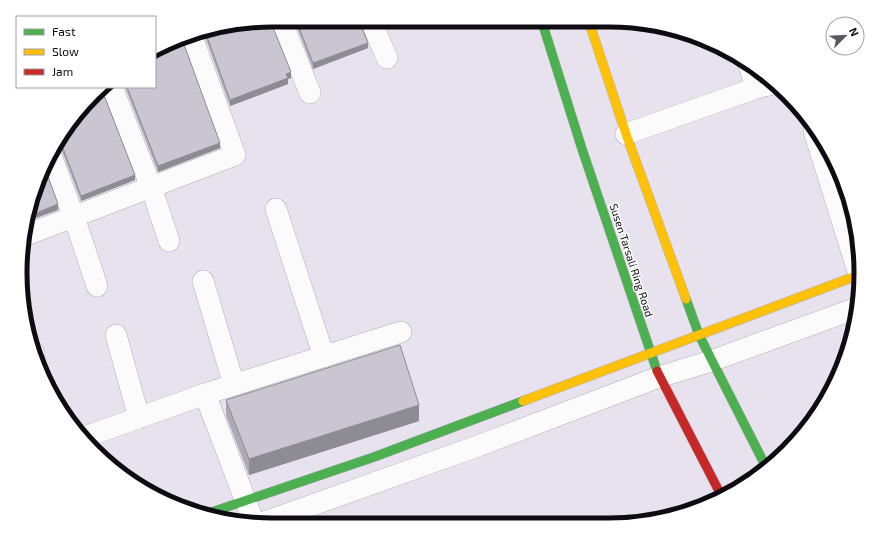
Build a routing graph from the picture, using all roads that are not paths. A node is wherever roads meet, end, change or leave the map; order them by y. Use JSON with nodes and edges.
{"nodes":[{"id":1,"x":284,"y":27,"type":"edge"},
{"id":2,"x":374,"y":27,"type":"edge"},
{"id":3,"x":544,"y":27,"type":"edge"},
{"id":4,"x":591,"y":27,"type":"edge"},
{"id":5,"x":193,"y":40,"type":"edge"},
{"id":6,"x":387,"y":58,"type":"dead end"},
{"id":7,"x":765,"y":86,"type":"edge"},
{"id":8,"x":112,"y":88,"type":"edge"},
{"id":9,"x":310,"y":93,"type":"dead end"},
{"id":10,"x":626,"y":134,"type":"junction"},
{"id":11,"x":823,"y":154,"type":"edge"},
{"id":12,"x":53,"y":162,"type":"edge"},
{"id":13,"x":835,"y":183,"type":"edge"},
{"id":14,"x":151,"y":187,"type":"junction"},
{"id":15,"x":276,"y":209,"type":"dead end"},
{"id":16,"x":74,"y":217,"type":"junction"},
{"id":17,"x":30,"y":233,"type":"edge"},
{"id":18,"x":169,"y":241,"type":"dead end"},
{"id":19,"x":853,"y":251,"type":"edge"},
{"id":20,"x":854,"y":277,"type":"edge"},
{"id":21,"x":203,"y":281,"type":"dead end"},
{"id":22,"x":98,"y":286,"type":"dead end"},
{"id":23,"x":851,"y":310,"type":"edge"},
{"id":24,"x":401,"y":332,"type":"dead end"},
{"id":25,"x":116,"y":335,"type":"dead end"},
{"id":26,"x":699,"y":335,"type":"junction"},
{"id":27,"x":650,"y":353,"type":"junction"},
{"id":28,"x":324,"y":357,"type":"junction"},
{"id":29,"x":711,"y":361,"type":"junction"},
{"id":30,"x":659,"y":377,"type":"junction"},
{"id":31,"x":234,"y":385,"type":"junction"},
{"id":32,"x":206,"y":394,"type":"junction"},
{"id":33,"x":139,"y":418,"type":"junction"},
{"id":34,"x":89,"y":435,"type":"edge"},
{"id":35,"x":764,"y":462,"type":"edge"},
{"id":36,"x":720,"y":492,"type":"edge"},
{"id":37,"x":246,"y":500,"type":"junction"},
{"id":38,"x":214,"y":511,"type":"edge"},
{"id":39,"x":252,"y":517,"type":"edge"},
{"id":40,"x":276,"y":518,"type":"edge"}],
"edges":[{"from":1,"to":9,"type":"street"},
{"from":2,"to":6,"type":"street"},
{"from":3,"to":27,"type":"main road","name":"Susen Tarsali Ring Road"},
{"from":4,"to":10,"type":"main road"},
{"from":5,"to":14,"type":"street"},
{"from":7,"to":10,"type":"street"},
{"from":8,"to":14,"type":"street"},
{"from":10,"to":26,"type":"main road"},
{"from":11,"to":13,"type":"street"},
{"from":12,"to":16,"type":"street"},
{"from":13,"to":19,"type":"street"},
{"from":14,"to":16,"type":"street"},
{"from":14,"to":18,"type":"street"},
{"from":15,"to":28,"type":"street"},
{"from":16,"to":17,"type":"street"},
{"from":16,"to":22,"type":"street"},
{"from":20,"to":26,"type":"main road"},
{"from":21,"to":31,"type":"street"},
{"from":23,"to":29,"type":"street"},
{"from":24,"to":28,"type":"street"},
{"from":25,"to":33,"type":"street"},
{"from":26,"to":27,"type":"main road"},
{"from":26,"to":29,"type":"main road"},
{"from":27,"to":30,"type":"main road","name":"Susen Tarsali Ring Road"},
{"from":27,"to":37,"type":"main road"},
{"from":28,"to":31,"type":"street"},
{"from":29,"to":30,"type":"street"},
{"from":29,"to":35,"type":"main road"},
{"from":30,"to":36,"type":"main road","name":"Susen Tarsali Ring Road"},
{"from":30,"to":40,"type":"street"},
{"from":31,"to":32,"type":"street"},
{"from":32,"to":33,"type":"street"},
{"from":32,"to":37,"type":"street"},
{"from":33,"to":34,"type":"street"},
{"from":37,"to":38,"type":"main road"},
{"from":37,"to":39,"type":"street"}]}
